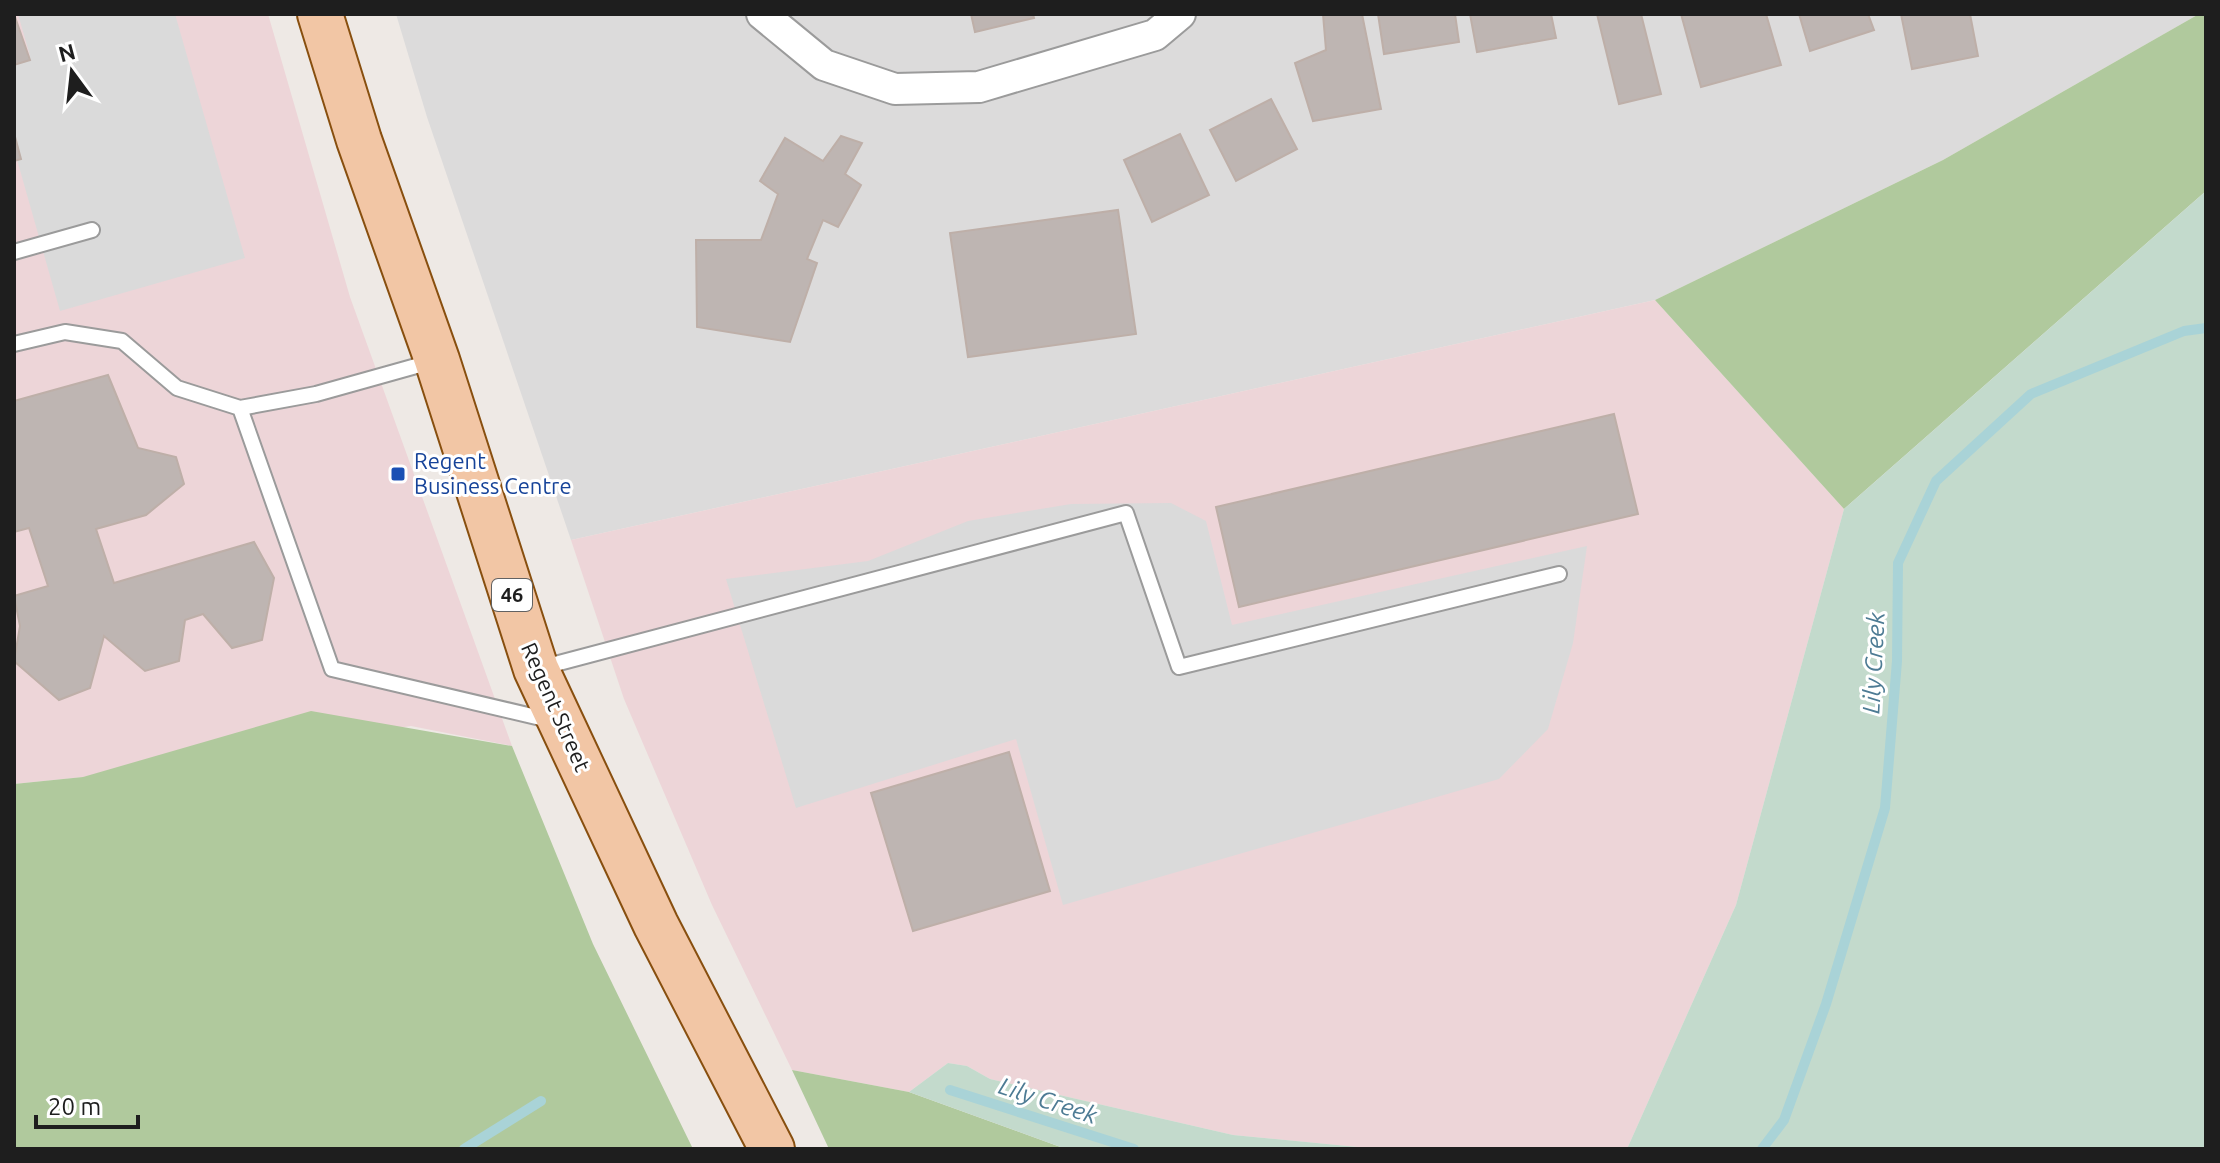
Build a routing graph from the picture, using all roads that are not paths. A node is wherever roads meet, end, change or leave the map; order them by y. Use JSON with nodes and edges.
{"nodes":[{"id":1,"x":320,"y":14,"type":"edge"},
{"id":2,"x":762,"y":14,"type":"edge"},
{"id":3,"x":1180,"y":14,"type":"edge"},
{"id":4,"x":92,"y":230,"type":"dead end"},
{"id":5,"x":14,"y":252,"type":"edge"},
{"id":6,"x":14,"y":344,"type":"edge"},
{"id":7,"x":437,"y":360,"type":"junction"},
{"id":8,"x":240,"y":408,"type":"junction"},
{"id":9,"x":1559,"y":574,"type":"dead end"},
{"id":10,"x":536,"y":669,"type":"junction"},
{"id":11,"x":561,"y":723,"type":"junction"},
{"id":12,"x":772,"y":1149,"type":"edge"}],
"edges":[{"from":1,"to":7,"type":"main road","name":"Regent Street","number":"46"},
{"from":2,"to":3,"type":"street"},
{"from":4,"to":5,"type":"lane"},
{"from":6,"to":8,"type":"lane"},
{"from":7,"to":8,"type":"lane"},
{"from":7,"to":10,"type":"main road","name":"Regent Street","number":"46"},
{"from":8,"to":11,"type":"lane"},
{"from":9,"to":10,"type":"lane"},
{"from":10,"to":11,"type":"main road","name":"Regent Street","number":"46"},
{"from":11,"to":12,"type":"main road","name":"Regent Street","number":"46"}]}
